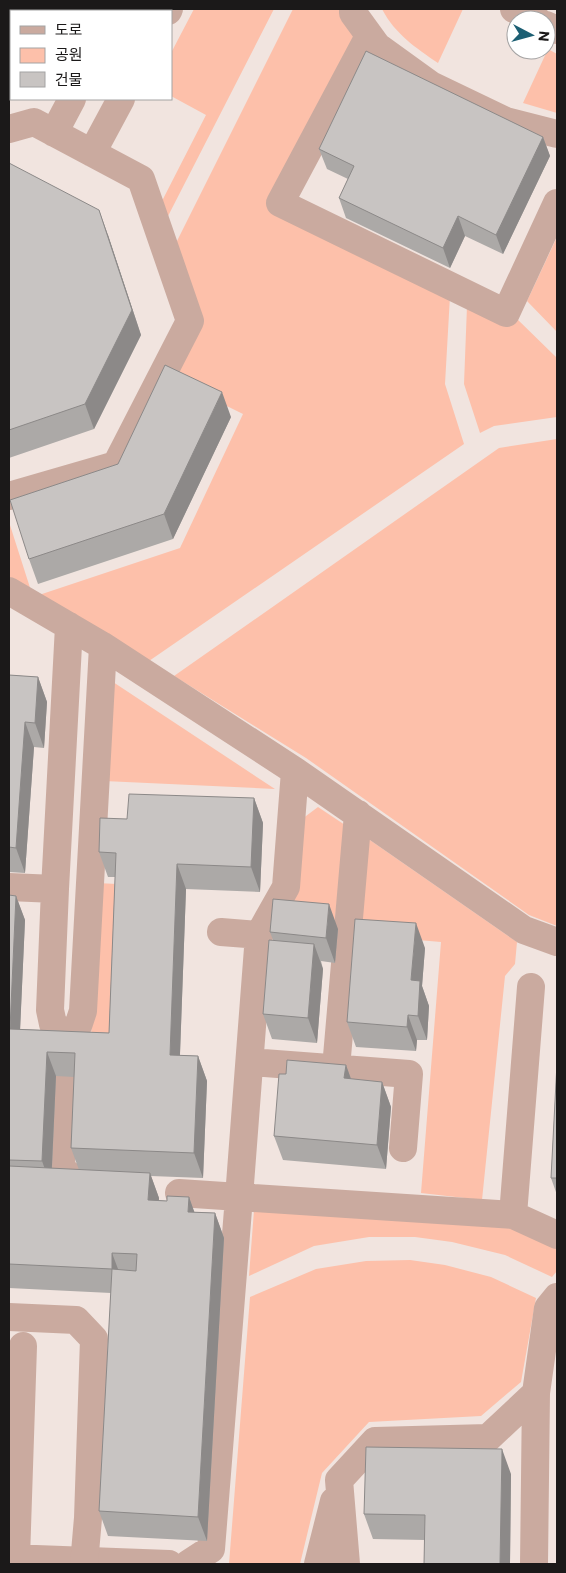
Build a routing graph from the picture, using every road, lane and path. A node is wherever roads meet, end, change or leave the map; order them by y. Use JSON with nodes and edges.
{"nodes":[{"id":1,"x":353,"y":9,"type":"edge"},
{"id":2,"x":369,"y":36,"type":"junction"},
{"id":3,"x":71,"y":100,"type":"edge"},
{"id":4,"x":120,"y":100,"type":"edge"},
{"id":5,"x":9,"y":128,"type":"edge"},
{"id":6,"x":54,"y":133,"type":"junction"},
{"id":7,"x":557,"y":134,"type":"edge"},
{"id":8,"x":92,"y":153,"type":"junction"},
{"id":9,"x":557,"y":203,"type":"edge"},
{"id":10,"x":9,"y":496,"type":"edge"},
{"id":11,"x":9,"y":591,"type":"edge"},
{"id":12,"x":69,"y":626,"type":"junction"},
{"id":13,"x":102,"y":646,"type":"junction"},
{"id":14,"x":295,"y":771,"type":"junction"},
{"id":15,"x":358,"y":814,"type":"junction"},
{"id":16,"x":9,"y":887,"type":"edge"},
{"id":17,"x":55,"y":889,"type":"junction"},
{"id":18,"x":221,"y":932,"type":"dead end"},
{"id":19,"x":259,"y":935,"type":"junction"},
{"id":20,"x":557,"y":942,"type":"edge"},
{"id":21,"x":531,"y":987,"type":"dead end"},
{"id":22,"x":65,"y":1055,"type":"junction"},
{"id":23,"x":250,"y":1062,"type":"junction"},
{"id":24,"x":336,"y":1068,"type":"junction"},
{"id":25,"x":403,"y":1148,"type":"dead end"},
{"id":26,"x":115,"y":1184,"type":"edge"},
{"id":27,"x":179,"y":1193,"type":"dead end"},
{"id":28,"x":239,"y":1198,"type":"junction"},
{"id":29,"x":513,"y":1215,"type":"junction"},
{"id":30,"x":557,"y":1235,"type":"edge"},
{"id":31,"x":557,"y":1297,"type":"edge"},
{"id":32,"x":9,"y":1317,"type":"edge"},
{"id":33,"x":24,"y":1346,"type":"dead end"},
{"id":34,"x":536,"y":1393,"type":"junction"},
{"id":35,"x":339,"y":1480,"type":"junction"},
{"id":36,"x":12,"y":1558,"type":"edge"},
{"id":37,"x":84,"y":1564,"type":"edge"},
{"id":38,"x":169,"y":1564,"type":"edge"},
{"id":39,"x":188,"y":1564,"type":"edge"},
{"id":40,"x":318,"y":1564,"type":"edge"},
{"id":41,"x":346,"y":1564,"type":"edge"},
{"id":42,"x":534,"y":1564,"type":"edge"}],
"edges":[{"from":1,"to":2,"type":"lane"},
{"from":2,"to":7,"type":"lane"},
{"from":2,"to":9,"type":"lane"},
{"from":3,"to":6,"type":"lane"},
{"from":4,"to":8,"type":"lane"},
{"from":5,"to":6,"type":"lane"},
{"from":6,"to":8,"type":"lane"},
{"from":8,"to":10,"type":"lane"},
{"from":11,"to":12,"type":"lane"},
{"from":12,"to":13,"type":"lane"},
{"from":12,"to":17,"type":"lane"},
{"from":13,"to":14,"type":"lane"},
{"from":13,"to":22,"type":"lane"},
{"from":14,"to":15,"type":"lane"},
{"from":14,"to":19,"type":"lane"},
{"from":15,"to":20,"type":"lane"},
{"from":15,"to":24,"type":"lane"},
{"from":16,"to":17,"type":"lane"},
{"from":17,"to":22,"type":"lane"},
{"from":18,"to":19,"type":"lane"},
{"from":19,"to":23,"type":"lane"},
{"from":21,"to":29,"type":"lane"},
{"from":22,"to":26,"type":"lane"},
{"from":23,"to":24,"type":"lane"},
{"from":23,"to":28,"type":"lane"},
{"from":24,"to":25,"type":"lane"},
{"from":27,"to":28,"type":"lane"},
{"from":28,"to":29,"type":"lane"},
{"from":28,"to":39,"type":"lane"},
{"from":29,"to":30,"type":"lane"},
{"from":31,"to":34,"type":"lane"},
{"from":32,"to":37,"type":"lane","bridge":true},
{"from":33,"to":36,"type":"lane"},
{"from":34,"to":35,"type":"lane"},
{"from":34,"to":42,"type":"lane"},
{"from":35,"to":40,"type":"lane"},
{"from":35,"to":41,"type":"lane"},
{"from":36,"to":38,"type":"lane"}]}
